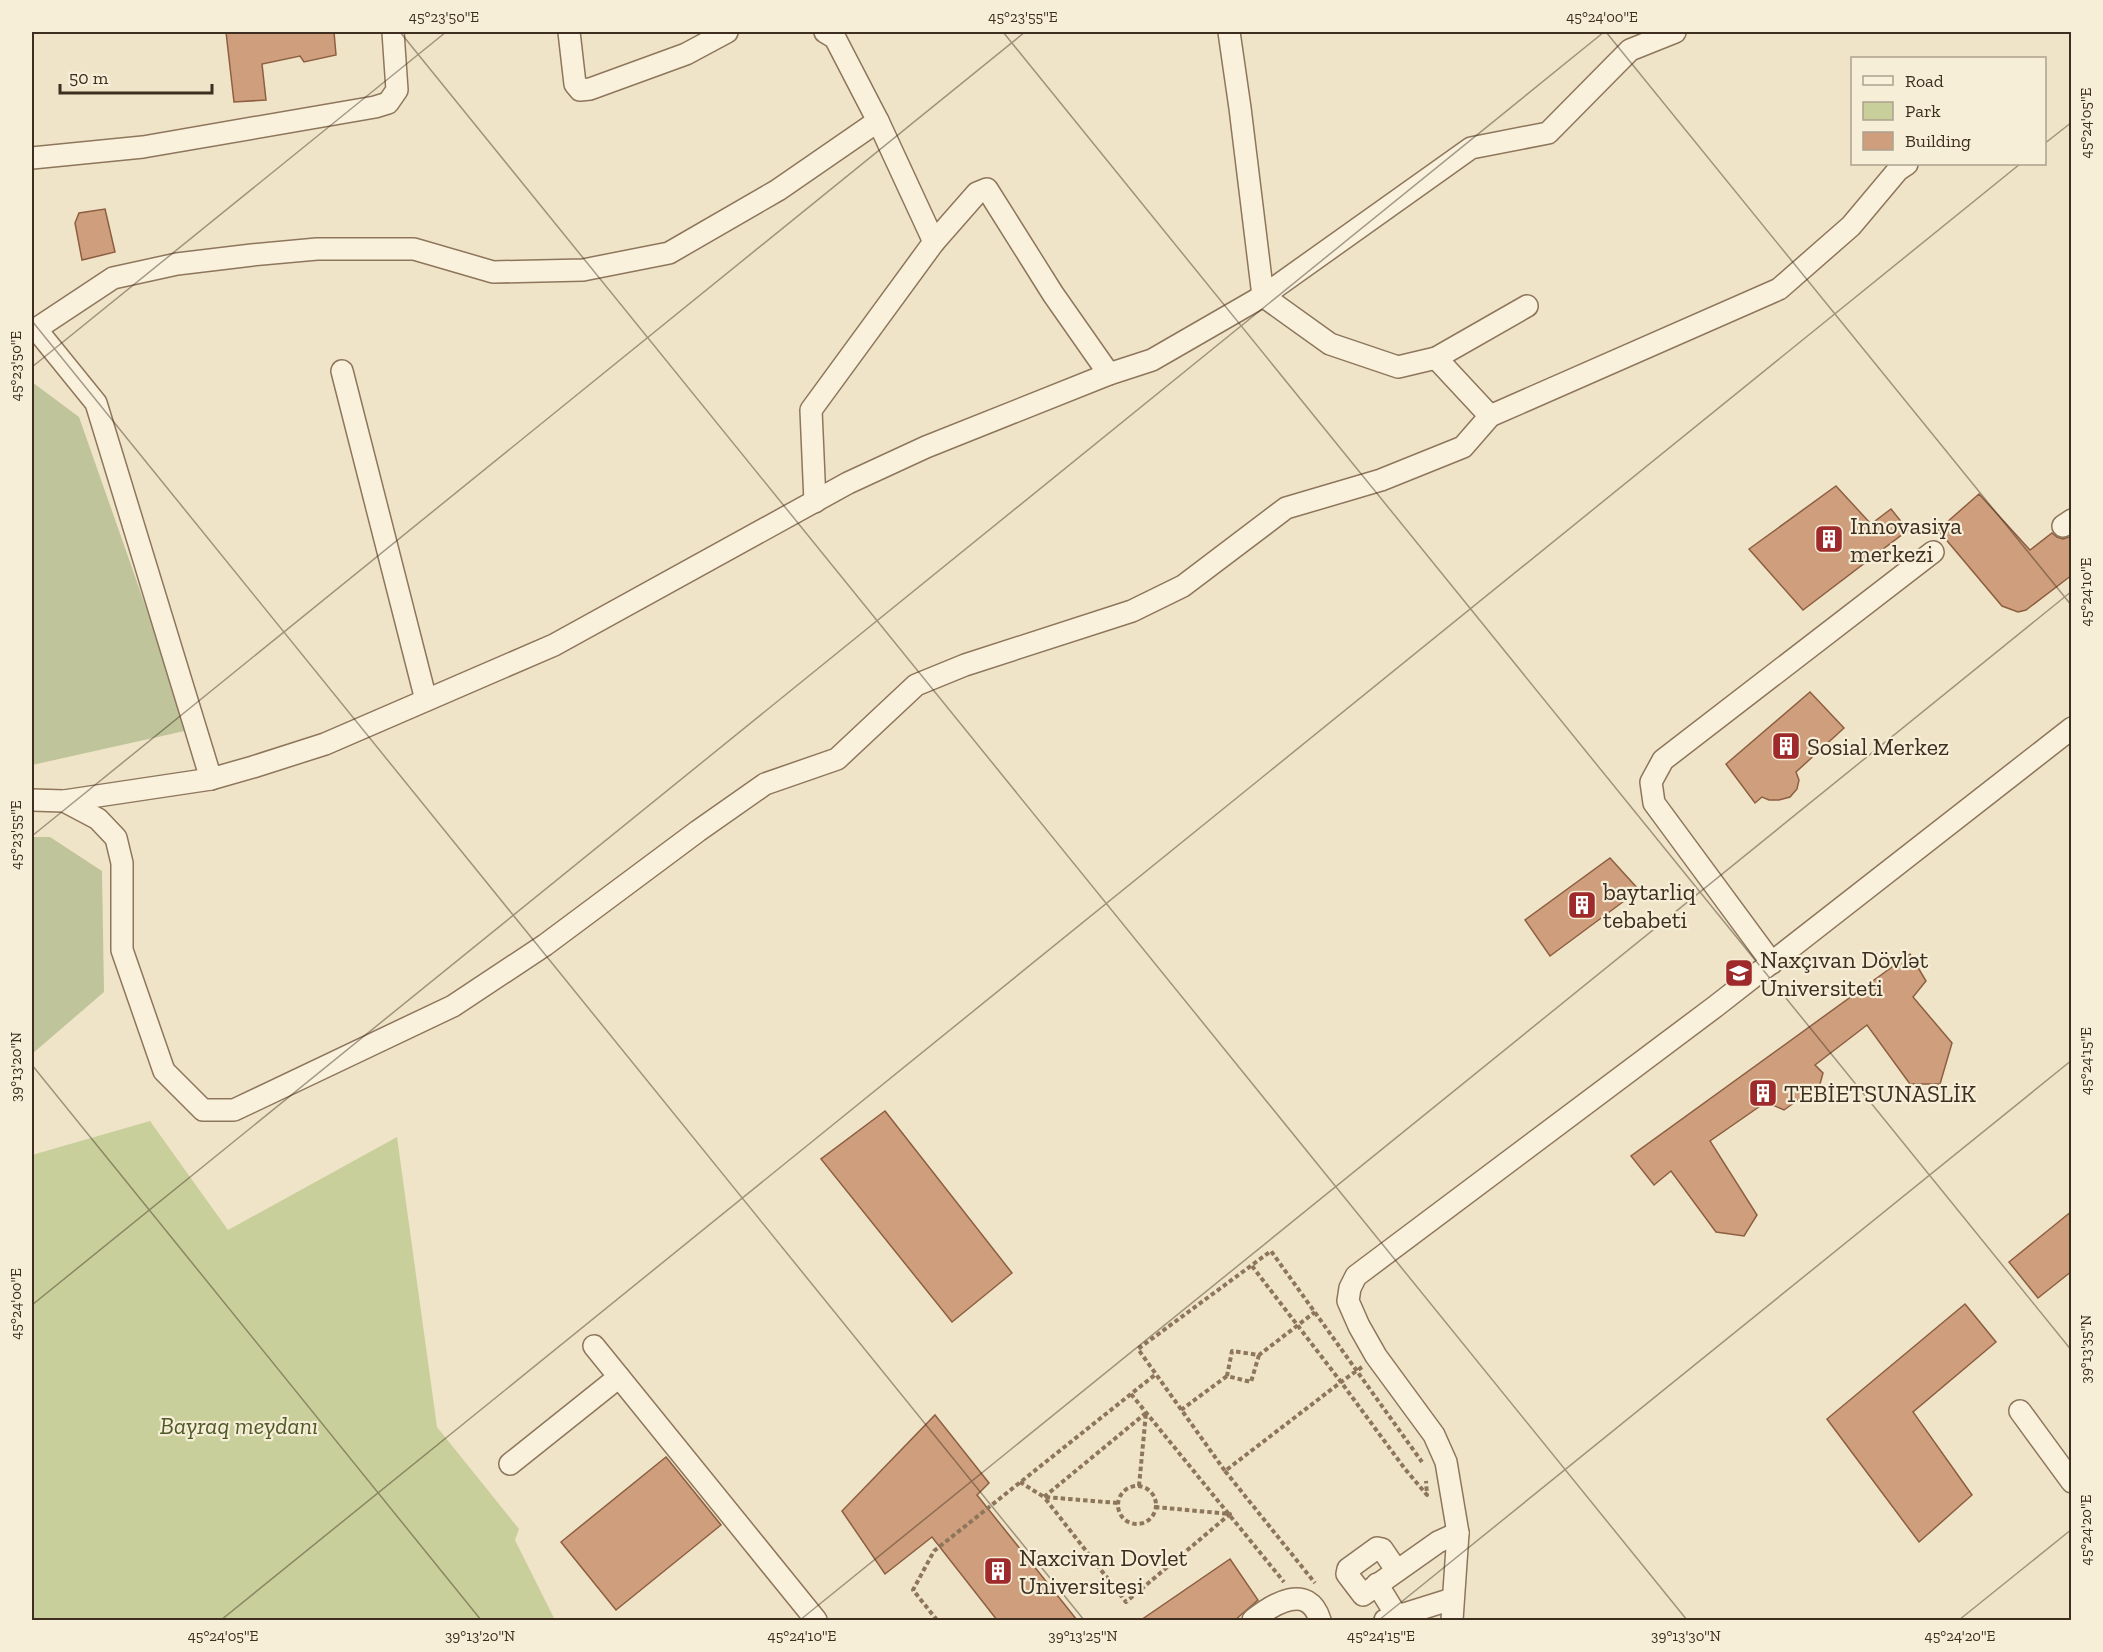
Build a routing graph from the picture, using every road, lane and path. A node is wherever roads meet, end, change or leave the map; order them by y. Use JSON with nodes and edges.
{"nodes":[{"id":1,"x":393,"y":32,"type":"edge"},
{"id":2,"x":569,"y":32,"type":"edge"},
{"id":3,"x":727,"y":32,"type":"edge"},
{"id":4,"x":825,"y":32,"type":"edge"},
{"id":5,"x":1228,"y":32,"type":"edge"},
{"id":6,"x":1675,"y":32,"type":"edge"},
{"id":7,"x":878,"y":122,"type":"junction"},
{"id":8,"x":32,"y":158,"type":"edge"},
{"id":9,"x":1906,"y":165,"type":"edge"},
{"id":10,"x":934,"y":242,"type":"junction"},
{"id":11,"x":1263,"y":296,"type":"junction"},
{"id":12,"x":1527,"y":306,"type":"dead end"},
{"id":13,"x":34,"y":329,"type":"edge"},
{"id":14,"x":1437,"y":358,"type":"junction"},
{"id":15,"x":342,"y":371,"type":"dead end"},
{"id":16,"x":1109,"y":374,"type":"junction"},
{"id":17,"x":1490,"y":416,"type":"junction"},
{"id":18,"x":815,"y":502,"type":"junction"},
{"id":19,"x":1934,"y":552,"type":"dead end"},
{"id":20,"x":426,"y":700,"type":"junction"},
{"id":21,"x":2072,"y":728,"type":"edge"},
{"id":22,"x":211,"y":779,"type":"junction"},
{"id":23,"x":32,"y":800,"type":"edge"},
{"id":24,"x":64,"y":801,"type":"junction"},
{"id":25,"x":1772,"y":963,"type":"junction"},
{"id":26,"x":1252,"y":1266,"type":"junction"},
{"id":27,"x":1315,"y":1312,"type":"junction"},
{"id":28,"x":1297,"y":1325,"type":"junction"},
{"id":29,"x":594,"y":1346,"type":"dead end"},
{"id":30,"x":1259,"y":1355,"type":"junction"},
{"id":31,"x":1376,"y":1356,"type":"junction"},
{"id":32,"x":1358,"y":1370,"type":"junction"},
{"id":33,"x":1156,"y":1374,"type":"junction"},
{"id":34,"x":1227,"y":1376,"type":"junction"},
{"id":35,"x":619,"y":1377,"type":"junction"},
{"id":36,"x":1341,"y":1382,"type":"junction"},
{"id":37,"x":1131,"y":1394,"type":"junction"},
{"id":38,"x":1181,"y":1410,"type":"junction"},
{"id":39,"x":2020,"y":1411,"type":"dead end"},
{"id":40,"x":1146,"y":1413,"type":"junction"},
{"id":41,"x":510,"y":1464,"type":"dead end"},
{"id":42,"x":1425,"y":1467,"type":"dead end"},
{"id":43,"x":1225,"y":1471,"type":"junction"},
{"id":44,"x":1426,"y":1475,"type":"dead end"},
{"id":45,"x":1020,"y":1482,"type":"junction"},
{"id":46,"x":2072,"y":1482,"type":"edge"},
{"id":47,"x":1138,"y":1486,"type":"junction"},
{"id":48,"x":1044,"y":1497,"type":"junction"},
{"id":49,"x":1118,"y":1503,"type":"junction"},
{"id":50,"x":1155,"y":1507,"type":"junction"},
{"id":51,"x":1230,"y":1514,"type":"junction"},
{"id":52,"x":1458,"y":1533,"type":"junction"},
{"id":53,"x":1397,"y":1571,"type":"junction"},
{"id":54,"x":1377,"y":1584,"type":"junction"},
{"id":55,"x":1317,"y":1585,"type":"dead end"},
{"id":56,"x":1297,"y":1598,"type":"junction"},
{"id":57,"x":1452,"y":1599,"type":"junction"},
{"id":58,"x":1391,"y":1619,"type":"edge"},
{"id":59,"x":816,"y":1620,"type":"edge"},
{"id":60,"x":937,"y":1620,"type":"edge"},
{"id":61,"x":1253,"y":1620,"type":"edge"},
{"id":62,"x":1320,"y":1620,"type":"edge"},
{"id":63,"x":1452,"y":1620,"type":"edge"}],
"edges":[{"from":1,"to":8,"type":"street"},
{"from":2,"to":3,"type":"street"},
{"from":4,"to":7,"type":"street"},
{"from":5,"to":11,"type":"street"},
{"from":6,"to":11,"type":"street"},
{"from":7,"to":10,"type":"street"},
{"from":7,"to":13,"type":"street"},
{"from":9,"to":17,"type":"street"},
{"from":10,"to":16,"type":"street"},
{"from":10,"to":18,"type":"street"},
{"from":11,"to":14,"type":"street"},
{"from":11,"to":16,"type":"street"},
{"from":12,"to":14,"type":"street"},
{"from":13,"to":22,"type":"street"},
{"from":14,"to":17,"type":"street"},
{"from":15,"to":20,"type":"street"},
{"from":16,"to":18,"type":"street"},
{"from":17,"to":24,"type":"street"},
{"from":18,"to":20,"type":"street"},
{"from":19,"to":25,"type":"street"},
{"from":20,"to":22,"type":"street"},
{"from":21,"to":25,"type":"street"},
{"from":22,"to":24,"type":"street"},
{"from":23,"to":24,"type":"street"},
{"from":25,"to":31,"type":"street"},
{"from":26,"to":27,"type":"path"},
{"from":26,"to":28,"type":"path"},
{"from":26,"to":33,"type":"path"},
{"from":27,"to":28,"type":"path"},
{"from":27,"to":32,"type":"path"},
{"from":28,"to":30,"type":"path"},
{"from":28,"to":36,"type":"path"},
{"from":29,"to":35,"type":"street"},
{"from":30,"to":34,"type":"path"},
{"from":30,"to":34,"type":"path"},
{"from":31,"to":32,"type":"path"},
{"from":31,"to":52,"type":"street"},
{"from":32,"to":36,"type":"path"},
{"from":32,"to":42,"type":"path"},
{"from":33,"to":37,"type":"path"},
{"from":33,"to":38,"type":"path"},
{"from":34,"to":38,"type":"path"},
{"from":35,"to":41,"type":"street"},
{"from":35,"to":59,"type":"street"},
{"from":36,"to":43,"type":"path"},
{"from":36,"to":44,"type":"path"},
{"from":37,"to":40,"type":"path"},
{"from":37,"to":45,"type":"path"},
{"from":38,"to":43,"type":"path"},
{"from":39,"to":46,"type":"street"},
{"from":40,"to":47,"type":"path"},
{"from":40,"to":48,"type":"path"},
{"from":40,"to":51,"type":"path"},
{"from":43,"to":55,"type":"path"},
{"from":45,"to":48,"type":"path"},
{"from":45,"to":60,"type":"path"},
{"from":47,"to":49,"type":"path"},
{"from":47,"to":50,"type":"path"},
{"from":48,"to":49,"type":"path"},
{"from":48,"to":51,"type":"path"},
{"from":49,"to":50,"type":"path"},
{"from":50,"to":51,"type":"path"},
{"from":51,"to":56,"type":"path"},
{"from":52,"to":53,"type":"street"},
{"from":52,"to":57,"type":"street"},
{"from":53,"to":54,"type":"street"},
{"from":53,"to":54,"type":"street"},
{"from":54,"to":58,"type":"street"},
{"from":56,"to":61,"type":"street"},
{"from":56,"to":62,"type":"street"},
{"from":57,"to":58,"type":"street"},
{"from":57,"to":63,"type":"street"}]}
